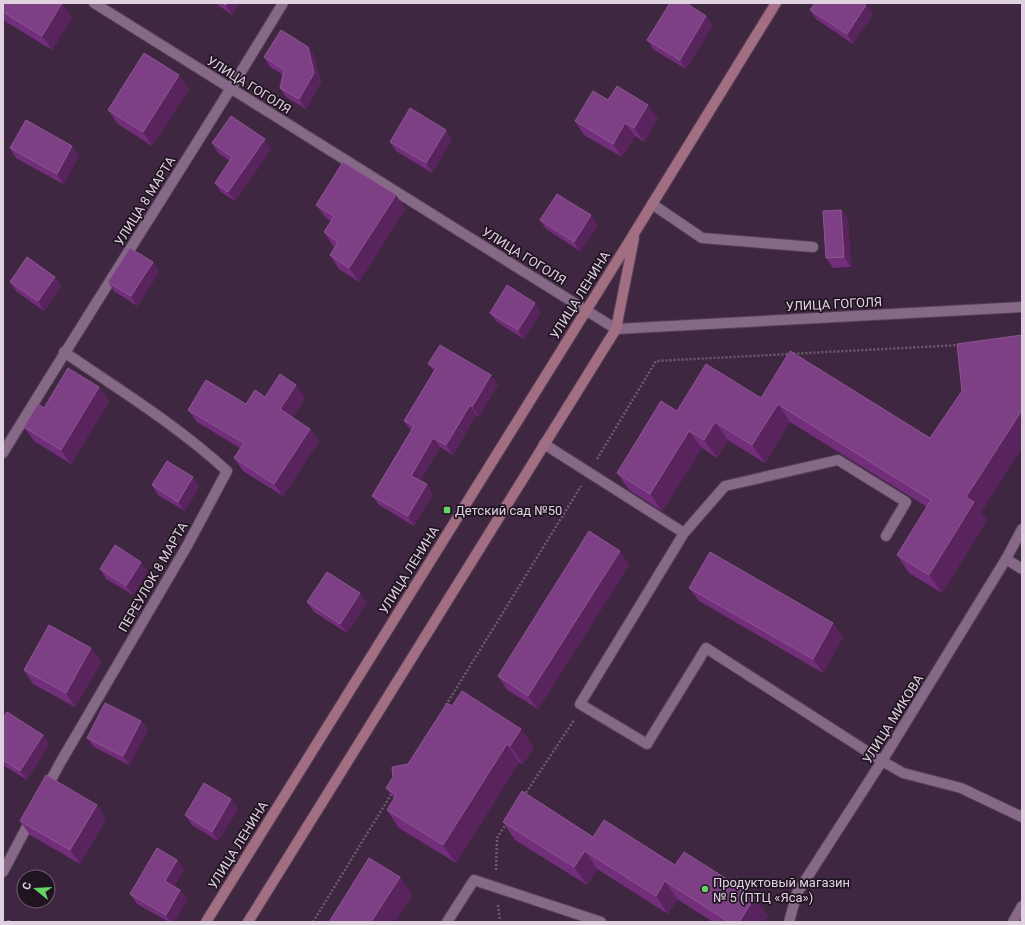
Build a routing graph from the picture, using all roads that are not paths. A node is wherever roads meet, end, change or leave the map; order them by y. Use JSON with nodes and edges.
{"nodes":[{"id":1,"x":94,"y":3,"type":"edge"},
{"id":2,"x":283,"y":3,"type":"edge"},
{"id":3,"x":776,"y":3,"type":"edge"},
{"id":4,"x":231,"y":89,"type":"junction"},
{"id":5,"x":652,"y":204,"type":"junction"},
{"id":6,"x":635,"y":232,"type":"junction"},
{"id":7,"x":812,"y":247,"type":"dead end"},
{"id":8,"x":1022,"y":308,"type":"edge"},
{"id":9,"x":586,"y":310,"type":"junction"},
{"id":10,"x":616,"y":329,"type":"junction"},
{"id":11,"x":64,"y":352,"type":"junction"},
{"id":12,"x":544,"y":444,"type":"junction"},
{"id":13,"x":3,"y":453,"type":"edge"},
{"id":14,"x":1022,"y":529,"type":"edge"},
{"id":15,"x":684,"y":533,"type":"junction"},
{"id":16,"x":886,"y":536,"type":"dead end"},
{"id":17,"x":1006,"y":559,"type":"junction"},
{"id":18,"x":1022,"y":569,"type":"edge"},
{"id":19,"x":882,"y":760,"type":"junction"},
{"id":20,"x":42,"y":798,"type":"edge"},
{"id":21,"x":35,"y":811,"type":"edge"},
{"id":22,"x":1022,"y":817,"type":"edge"},
{"id":23,"x":3,"y":872,"type":"edge"},
{"id":24,"x":1022,"y":906,"type":"edge"},
{"id":25,"x":206,"y":922,"type":"edge"},
{"id":26,"x":248,"y":922,"type":"edge"},
{"id":27,"x":447,"y":922,"type":"edge"},
{"id":28,"x":601,"y":922,"type":"edge"},
{"id":29,"x":789,"y":922,"type":"edge"},
{"id":30,"x":1013,"y":922,"type":"edge"}],
"edges":[{"from":1,"to":4,"type":"street","name":"УЛИЦА ГОГОЛЯ"},
{"from":2,"to":4,"type":"street","name":"УЛИЦА 8 МАРТА"},
{"from":3,"to":5,"type":"main road","name":"УЛИЦА ЛЕНИНА"},
{"from":4,"to":9,"type":"street","name":"УЛИЦА ГОГОЛЯ"},
{"from":4,"to":11,"type":"street","name":"УЛИЦА 8 МАРТА"},
{"from":5,"to":6,"type":"main road","name":"УЛИЦА ЛЕНИНА"},
{"from":5,"to":7,"type":"street"},
{"from":6,"to":9,"type":"main road","name":"УЛИЦА ЛЕНИНА"},
{"from":6,"to":10,"type":"main road","name":"УЛИЦА ЛЕНИНА"},
{"from":8,"to":10,"type":"street","name":"УЛИЦА ГОГОЛЯ"},
{"from":9,"to":10,"type":"street","name":"УЛИЦА ГОГОЛЯ"},
{"from":9,"to":25,"type":"main road","name":"УЛИЦА ЛЕНИНА"},
{"from":10,"to":12,"type":"main road","name":"УЛИЦА ЛЕНИНА"},
{"from":11,"to":13,"type":"street","name":"УЛИЦА 8 МАРТА"},
{"from":11,"to":20,"type":"street","name":"ПЕРЕУЛОК 8 МАРТА"},
{"from":12,"to":15,"type":"street"},
{"from":12,"to":26,"type":"main road","name":"УЛИЦА ЛЕНИНА"},
{"from":14,"to":17,"type":"street","name":"УЛИЦА МИКОВА"},
{"from":15,"to":16,"type":"street"},
{"from":15,"to":19,"type":"street"},
{"from":17,"to":18,"type":"street"},
{"from":17,"to":19,"type":"street","name":"УЛИЦА МИКОВА"},
{"from":19,"to":22,"type":"street"},
{"from":19,"to":29,"type":"street","name":"УЛИЦА МИКОВА"},
{"from":21,"to":23,"type":"street"},
{"from":24,"to":30,"type":"street"},
{"from":27,"to":28,"type":"street"}]}
